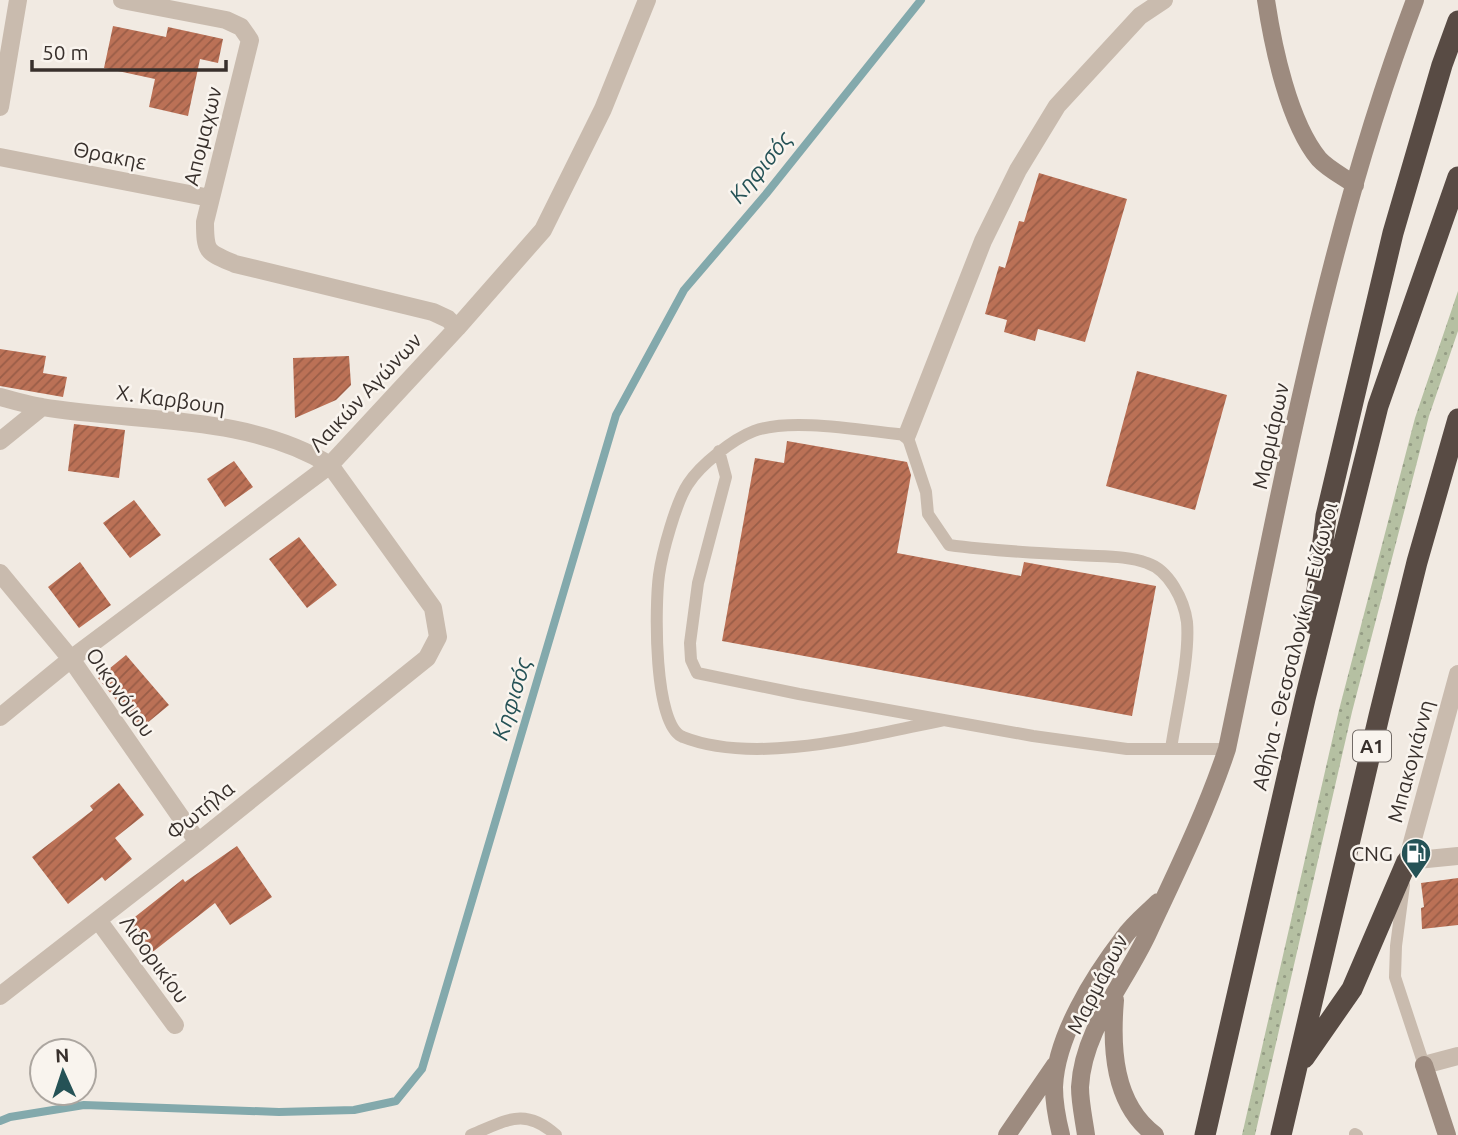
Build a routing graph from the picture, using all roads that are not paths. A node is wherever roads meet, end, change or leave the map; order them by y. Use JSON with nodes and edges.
{"nodes":[{"id":1,"x":18,"y":0,"type":"edge"},
{"id":2,"x":122,"y":0,"type":"edge"},
{"id":3,"x":647,"y":0,"type":"edge"},
{"id":4,"x":1164,"y":0,"type":"edge"},
{"id":5,"x":1266,"y":0,"type":"edge"},
{"id":6,"x":1415,"y":0,"type":"edge"},
{"id":7,"x":1458,"y":21,"type":"edge"},
{"id":8,"x":0,"y":107,"type":"edge"},
{"id":9,"x":0,"y":157,"type":"edge"},
{"id":10,"x":1458,"y":177,"type":"edge"},
{"id":11,"x":1355,"y":185,"type":"junction"},
{"id":12,"x":210,"y":198,"type":"junction"},
{"id":13,"x":457,"y":328,"type":"junction"},
{"id":14,"x":0,"y":397,"type":"edge"},
{"id":15,"x":42,"y":407,"type":"junction"},
{"id":16,"x":1458,"y":419,"type":"edge"},
{"id":17,"x":906,"y":435,"type":"junction"},
{"id":18,"x":0,"y":441,"type":"edge"},
{"id":19,"x":719,"y":451,"type":"junction"},
{"id":20,"x":330,"y":465,"type":"junction"},
{"id":21,"x":0,"y":573,"type":"edge"},
{"id":22,"x":71,"y":659,"type":"junction"},
{"id":23,"x":1458,"y":674,"type":"edge"},
{"id":24,"x":1305,"y":699,"type":"junction"},
{"id":25,"x":0,"y":717,"type":"edge"},
{"id":26,"x":944,"y":720,"type":"junction"},
{"id":27,"x":1450,"y":731,"type":"edge"},
{"id":28,"x":1171,"y":749,"type":"junction"},
{"id":29,"x":1227,"y":749,"type":"junction"},
{"id":30,"x":198,"y":842,"type":"junction"},
{"id":31,"x":1458,"y":856,"type":"edge"},
{"id":32,"x":1406,"y":862,"type":"junction"},
{"id":33,"x":1163,"y":897,"type":"junction"},
{"id":34,"x":98,"y":920,"type":"junction"},
{"id":35,"x":1116,"y":990,"type":"junction"},
{"id":36,"x":0,"y":996,"type":"edge"},
{"id":37,"x":175,"y":1025,"type":"dead end"},
{"id":38,"x":1458,"y":1056,"type":"edge"},
{"id":39,"x":1059,"y":1059,"type":"junction"},
{"id":40,"x":1424,"y":1065,"type":"junction"},
{"id":41,"x":1297,"y":1068,"type":"junction"},
{"id":42,"x":1282,"y":1129,"type":"edge"},
{"id":43,"x":471,"y":1135,"type":"edge"},
{"id":44,"x":556,"y":1135,"type":"edge"},
{"id":45,"x":1007,"y":1135,"type":"edge"},
{"id":46,"x":1061,"y":1135,"type":"edge"},
{"id":47,"x":1086,"y":1135,"type":"edge"},
{"id":48,"x":1155,"y":1135,"type":"edge"},
{"id":49,"x":1205,"y":1135,"type":"edge"},
{"id":50,"x":1447,"y":1135,"type":"edge"}],
"edges":[{"from":1,"to":8,"type":"street"},
{"from":2,"to":12,"type":"street","name":"Απομαχων"},
{"from":3,"to":13,"type":"street","name":"Λαικών Αγώνων"},
{"from":4,"to":17,"type":"street"},
{"from":5,"to":11,"type":"main road"},
{"from":6,"to":11,"type":"main road","name":"Μαρμάρων"},
{"from":7,"to":24,"type":"highway"},
{"from":9,"to":12,"type":"street","name":"Θρακηε"},
{"from":10,"to":24,"type":"highway","name":"Αθήνα - Θεσσαλονίκη - Εύζωνοι"},
{"from":11,"to":29,"type":"main road","name":"Μαρμάρων"},
{"from":12,"to":13,"type":"street","name":"Απομαχων"},
{"from":13,"to":20,"type":"street","name":"Λαικών Αγώνων"},
{"from":14,"to":15,"type":"street","name":"Χ. Καρβουη"},
{"from":15,"to":18,"type":"street"},
{"from":15,"to":20,"type":"street","name":"Χ. Καρβουη"},
{"from":16,"to":41,"type":"highway","number":"Α1"},
{"from":17,"to":19,"type":"lane"},
{"from":17,"to":28,"type":"lane"},
{"from":19,"to":26,"type":"lane"},
{"from":19,"to":26,"type":"lane"},
{"from":20,"to":22,"type":"street","name":"Λαικών Αγώνων"},
{"from":20,"to":30,"type":"street","name":"Φωτήλα"},
{"from":21,"to":22,"type":"street","name":"Οικονόμου"},
{"from":22,"to":25,"type":"street","name":"Λαικών Αγώνων"},
{"from":22,"to":30,"type":"street","name":"Οικονόμου"},
{"from":23,"to":27,"type":"street","name":"Μπακογιάννη"},
{"from":24,"to":49,"type":"highway","name":"Αθήνα - Θεσσαλονίκη - Εύζωνοι"},
{"from":26,"to":28,"type":"lane"},
{"from":27,"to":32,"type":"street","name":"Μπακογιάννη"},
{"from":28,"to":29,"type":"lane"},
{"from":29,"to":33,"type":"main road","name":"Μαρμάρων"},
{"from":30,"to":34,"type":"street","name":"Φωτήλα"},
{"from":31,"to":32,"type":"street"},
{"from":32,"to":40,"type":"lane","name":"Μπακογιάννη"},
{"from":32,"to":41,"type":"highway"},
{"from":33,"to":35,"type":"main road","name":"Μαρμάρων"},
{"from":33,"to":39,"type":"main road","name":"Μαρμάρων"},
{"from":34,"to":36,"type":"street","name":"Φωτήλα"},
{"from":34,"to":37,"type":"street","name":"Λιδορικίου"},
{"from":35,"to":47,"type":"main road","name":"Μαρμάρων"},
{"from":35,"to":48,"type":"main road"},
{"from":38,"to":40,"type":"street"},
{"from":39,"to":45,"type":"main road"},
{"from":39,"to":46,"type":"main road","name":"Μαρμάρων"},
{"from":40,"to":50,"type":"main road"},
{"from":41,"to":42,"type":"highway","number":"Α1"},
{"from":43,"to":44,"type":"lane"}]}
